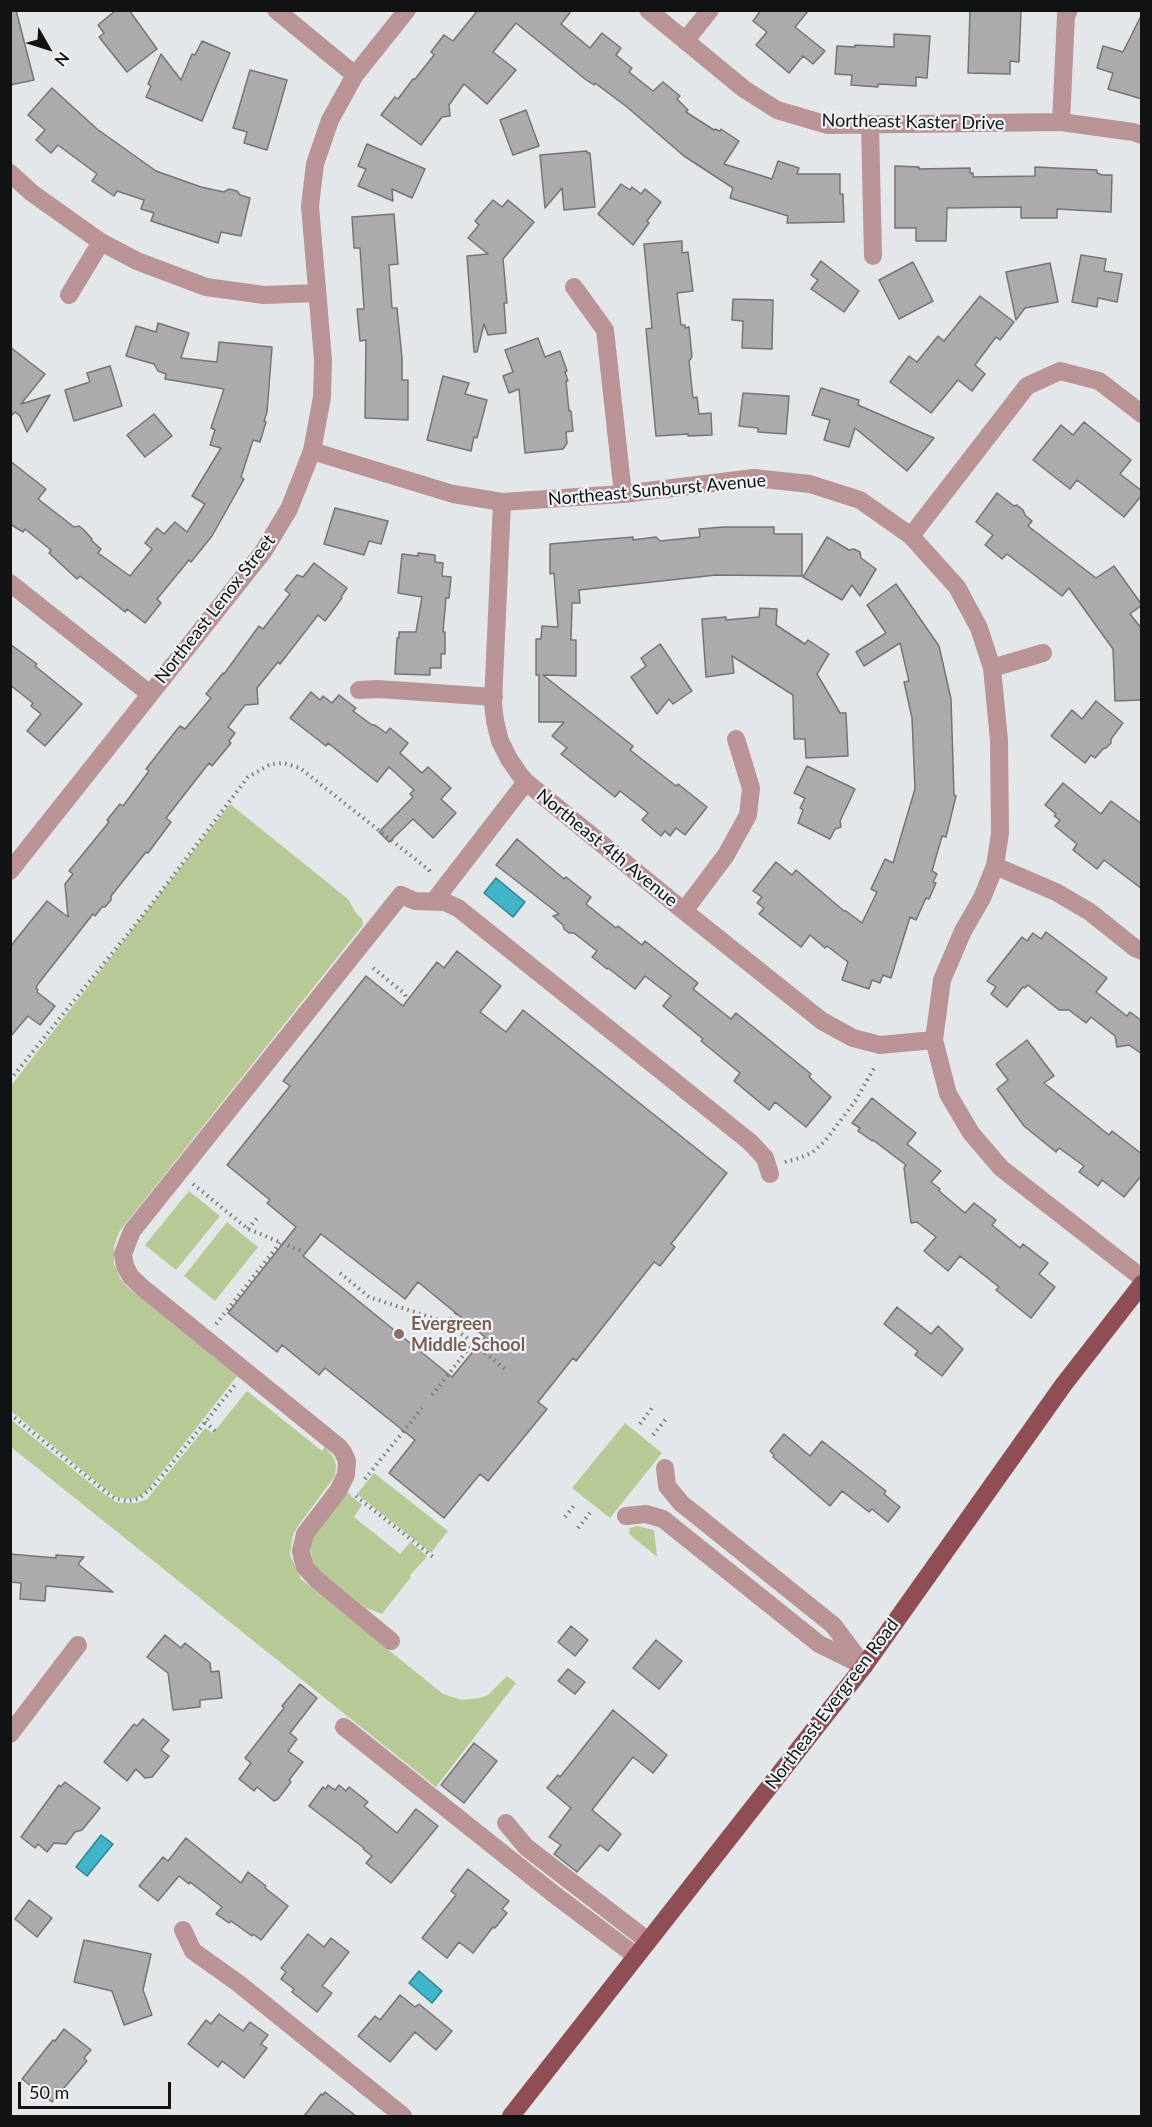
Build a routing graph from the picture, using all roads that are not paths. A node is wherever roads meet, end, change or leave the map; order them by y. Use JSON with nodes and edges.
{"nodes":[{"id":1,"x":276,"y":10,"type":"edge"},
{"id":2,"x":407,"y":10,"type":"edge"},
{"id":3,"x":648,"y":10,"type":"edge"},
{"id":4,"x":710,"y":10,"type":"edge"},
{"id":5,"x":1069,"y":10,"type":"edge"},
{"id":6,"x":685,"y":41,"type":"junction"},
{"id":7,"x":355,"y":75,"type":"junction"},
{"id":8,"x":1061,"y":122,"type":"junction"},
{"id":9,"x":870,"y":124,"type":"junction"},
{"id":10,"x":1142,"y":135,"type":"edge"},
{"id":11,"x":10,"y":173,"type":"edge"},
{"id":12,"x":101,"y":242,"type":"junction"},
{"id":13,"x":873,"y":256,"type":"dead end"},
{"id":14,"x":574,"y":287,"type":"dead end"},
{"id":15,"x":317,"y":293,"type":"junction"},
{"id":16,"x":69,"y":295,"type":"dead end"},
{"id":17,"x":1142,"y":414,"type":"edge"},
{"id":18,"x":312,"y":451,"type":"junction"},
{"id":19,"x":623,"y":494,"type":"junction"},
{"id":20,"x":502,"y":502,"type":"junction"},
{"id":21,"x":911,"y":536,"type":"junction"},
{"id":22,"x":10,"y":583,"type":"edge"},
{"id":23,"x":1043,"y":654,"type":"dead end"},
{"id":24,"x":992,"y":668,"type":"junction"},
{"id":25,"x":359,"y":690,"type":"dead end"},
{"id":26,"x":150,"y":694,"type":"junction"},
{"id":27,"x":494,"y":697,"type":"junction"},
{"id":28,"x":736,"y":739,"type":"dead end"},
{"id":29,"x":526,"y":782,"type":"junction"},
{"id":30,"x":995,"y":866,"type":"junction"},
{"id":31,"x":10,"y":871,"type":"edge"},
{"id":32,"x":434,"y":901,"type":"junction"},
{"id":33,"x":684,"y":911,"type":"junction"},
{"id":34,"x":1142,"y":951,"type":"edge"},
{"id":35,"x":934,"y":1040,"type":"junction"},
{"id":36,"x":776,"y":1168,"type":"road end"},
{"id":37,"x":1142,"y":1278,"type":"edge"},
{"id":38,"x":1142,"y":1284,"type":"edge"},
{"id":39,"x":664,"y":1468,"type":"dead end"},
{"id":40,"x":626,"y":1516,"type":"dead end"},
{"id":41,"x":391,"y":1641,"type":"dead end"},
{"id":42,"x":78,"y":1645,"type":"dead end"},
{"id":43,"x":864,"y":1666,"type":"junction"},
{"id":44,"x":344,"y":1727,"type":"dead end"},
{"id":45,"x":10,"y":1734,"type":"edge"},
{"id":46,"x":506,"y":1823,"type":"dead end"},
{"id":47,"x":183,"y":1930,"type":"dead end"},
{"id":48,"x":648,"y":1941,"type":"junction"},
{"id":49,"x":636,"y":1956,"type":"junction"},
{"id":50,"x":403,"y":2116,"type":"edge"},
{"id":51,"x":511,"y":2116,"type":"edge"}],
"edges":[{"from":1,"to":7,"type":"street"},
{"from":2,"to":7,"type":"street","name":"Northeast Lenox Street"},
{"from":3,"to":6,"type":"street","name":"Northeast Kaster Drive"},
{"from":4,"to":6,"type":"street"},
{"from":5,"to":8,"type":"street"},
{"from":6,"to":9,"type":"street","name":"Northeast Kaster Drive"},
{"from":7,"to":15,"type":"street","name":"Northeast Lenox Street"},
{"from":8,"to":9,"type":"street","name":"Northeast Kaster Drive"},
{"from":8,"to":10,"type":"street","name":"Northeast Kaster Drive"},
{"from":9,"to":13,"type":"street"},
{"from":11,"to":12,"type":"street"},
{"from":12,"to":15,"type":"street"},
{"from":12,"to":16,"type":"street"},
{"from":14,"to":19,"type":"street"},
{"from":15,"to":18,"type":"street","name":"Northeast Lenox Street"},
{"from":17,"to":21,"type":"street"},
{"from":18,"to":20,"type":"street","name":"Northeast Sunburst Avenue"},
{"from":18,"to":26,"type":"street","name":"Northeast Lenox Street"},
{"from":19,"to":20,"type":"street","name":"Northeast Sunburst Avenue"},
{"from":19,"to":21,"type":"street","name":"Northeast Sunburst Avenue"},
{"from":20,"to":27,"type":"street","name":"Northeast 4th Avenue"},
{"from":21,"to":24,"type":"street","name":"Northeast Sunburst Avenue"},
{"from":22,"to":26,"type":"street"},
{"from":23,"to":24,"type":"street"},
{"from":24,"to":30,"type":"street","name":"Northeast Sunburst Avenue"},
{"from":25,"to":27,"type":"street"},
{"from":26,"to":31,"type":"street","name":"Northeast Lenox Street"},
{"from":27,"to":29,"type":"street","name":"Northeast 4th Avenue"},
{"from":28,"to":33,"type":"street"},
{"from":29,"to":32,"type":"street"},
{"from":29,"to":33,"type":"street","name":"Northeast 4th Avenue"},
{"from":30,"to":34,"type":"street"},
{"from":30,"to":35,"type":"street","name":"Northeast Sunburst Avenue"},
{"from":32,"to":36,"type":"street"},
{"from":32,"to":41,"type":"street"},
{"from":33,"to":35,"type":"street","name":"Northeast 4th Avenue"},
{"from":35,"to":37,"type":"street","name":"Northeast Sunburst Avenue"},
{"from":38,"to":43,"type":"main road","name":"Northeast Evergreen Road"},
{"from":39,"to":43,"type":"street"},
{"from":40,"to":43,"type":"street"},
{"from":42,"to":45,"type":"street"},
{"from":43,"to":48,"type":"main road","name":"Northeast Evergreen Road"},
{"from":44,"to":49,"type":"street"},
{"from":46,"to":48,"type":"street"},
{"from":47,"to":50,"type":"street"},
{"from":48,"to":49,"type":"main road","name":"Northeast Evergreen Road"},
{"from":49,"to":51,"type":"main road","name":"Northeast Evergreen Road"}]}
